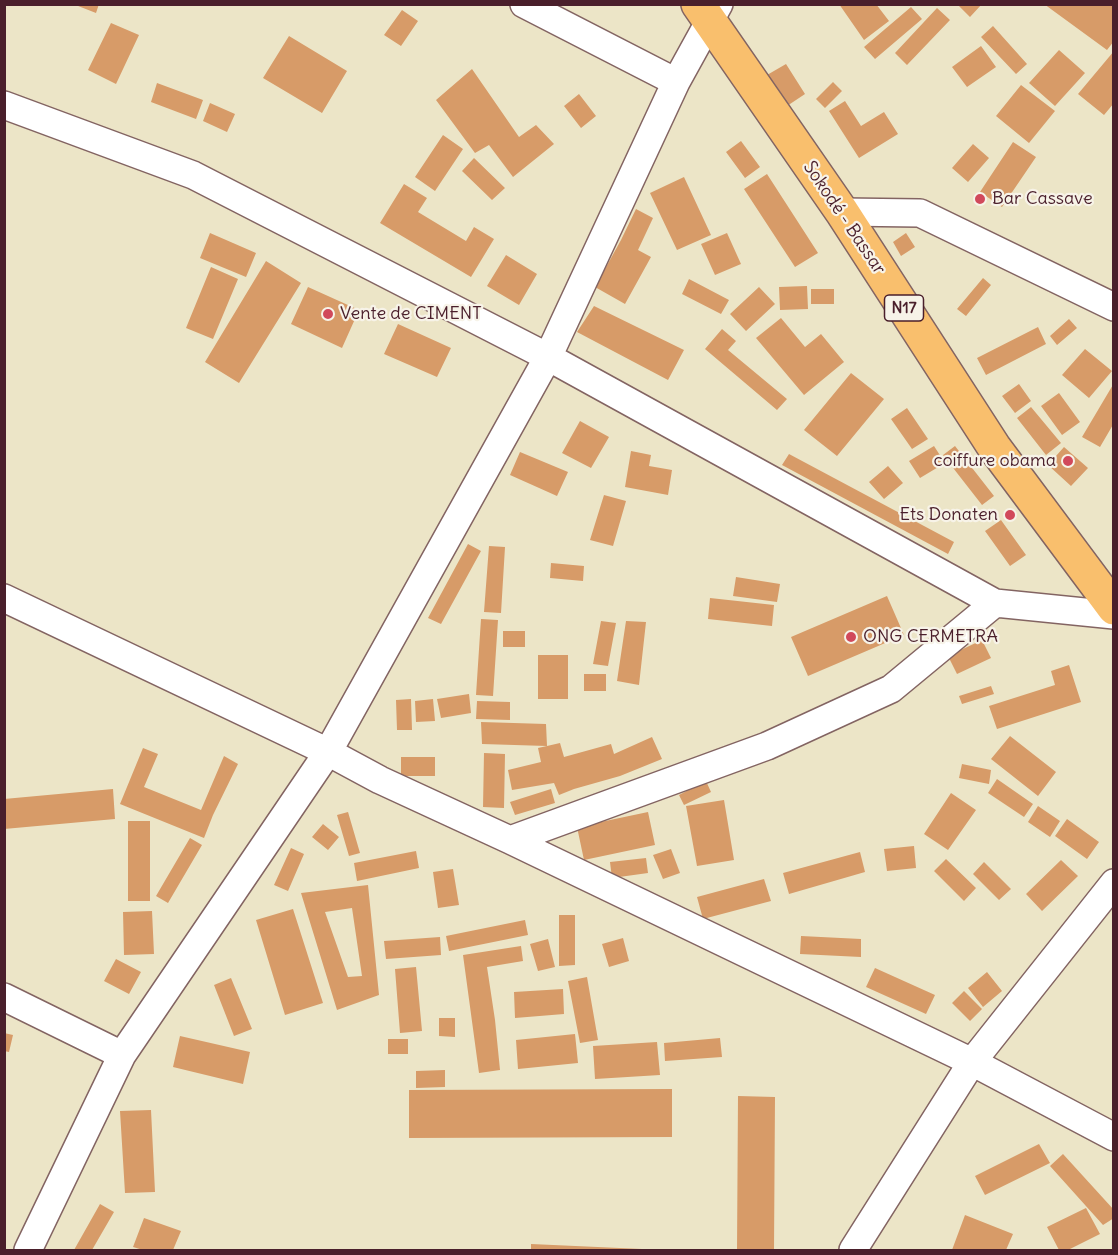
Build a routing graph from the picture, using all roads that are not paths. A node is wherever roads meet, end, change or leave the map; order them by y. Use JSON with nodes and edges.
{"nodes":[{"id":1,"x":524,"y":4,"type":"edge"},
{"id":2,"x":709,"y":10,"type":"edge"},
{"id":3,"x":676,"y":82,"type":"junction"},
{"id":4,"x":4,"y":105,"type":"edge"},
{"id":5,"x":842,"y":212,"type":"junction"},
{"id":6,"x":1113,"y":307,"type":"edge"},
{"id":7,"x":548,"y":357,"type":"junction"},
{"id":8,"x":4,"y":598,"type":"edge"},
{"id":9,"x":995,"y":603,"type":"junction"},
{"id":10,"x":1113,"y":608,"type":"edge"},
{"id":11,"x":1113,"y":615,"type":"edge"},
{"id":12,"x":328,"y":752,"type":"junction"},
{"id":13,"x":510,"y":840,"type":"junction"},
{"id":14,"x":1113,"y":883,"type":"edge"},
{"id":15,"x":4,"y":997,"type":"edge"},
{"id":16,"x":122,"y":1055,"type":"junction"},
{"id":17,"x":972,"y":1062,"type":"junction"},
{"id":18,"x":1113,"y":1137,"type":"edge"},
{"id":19,"x":28,"y":1251,"type":"edge"},
{"id":20,"x":853,"y":1251,"type":"edge"}],
"edges":[{"from":1,"to":3,"type":"street"},
{"from":2,"to":3,"type":"street"},
{"from":2,"to":5,"type":"main road","name":"Sokodé - Bassar","number":"N17"},
{"from":3,"to":7,"type":"street"},
{"from":4,"to":7,"type":"street"},
{"from":5,"to":6,"type":"street"},
{"from":5,"to":10,"type":"main road","name":"Sokodé - Bassar","number":"N17"},
{"from":7,"to":9,"type":"street"},
{"from":7,"to":12,"type":"street"},
{"from":8,"to":12,"type":"street"},
{"from":9,"to":11,"type":"street"},
{"from":9,"to":13,"type":"street"},
{"from":12,"to":13,"type":"street"},
{"from":12,"to":16,"type":"street"},
{"from":13,"to":17,"type":"street"},
{"from":14,"to":17,"type":"street"},
{"from":15,"to":16,"type":"street"},
{"from":16,"to":19,"type":"street"},
{"from":17,"to":18,"type":"street"},
{"from":17,"to":20,"type":"street"}]}
